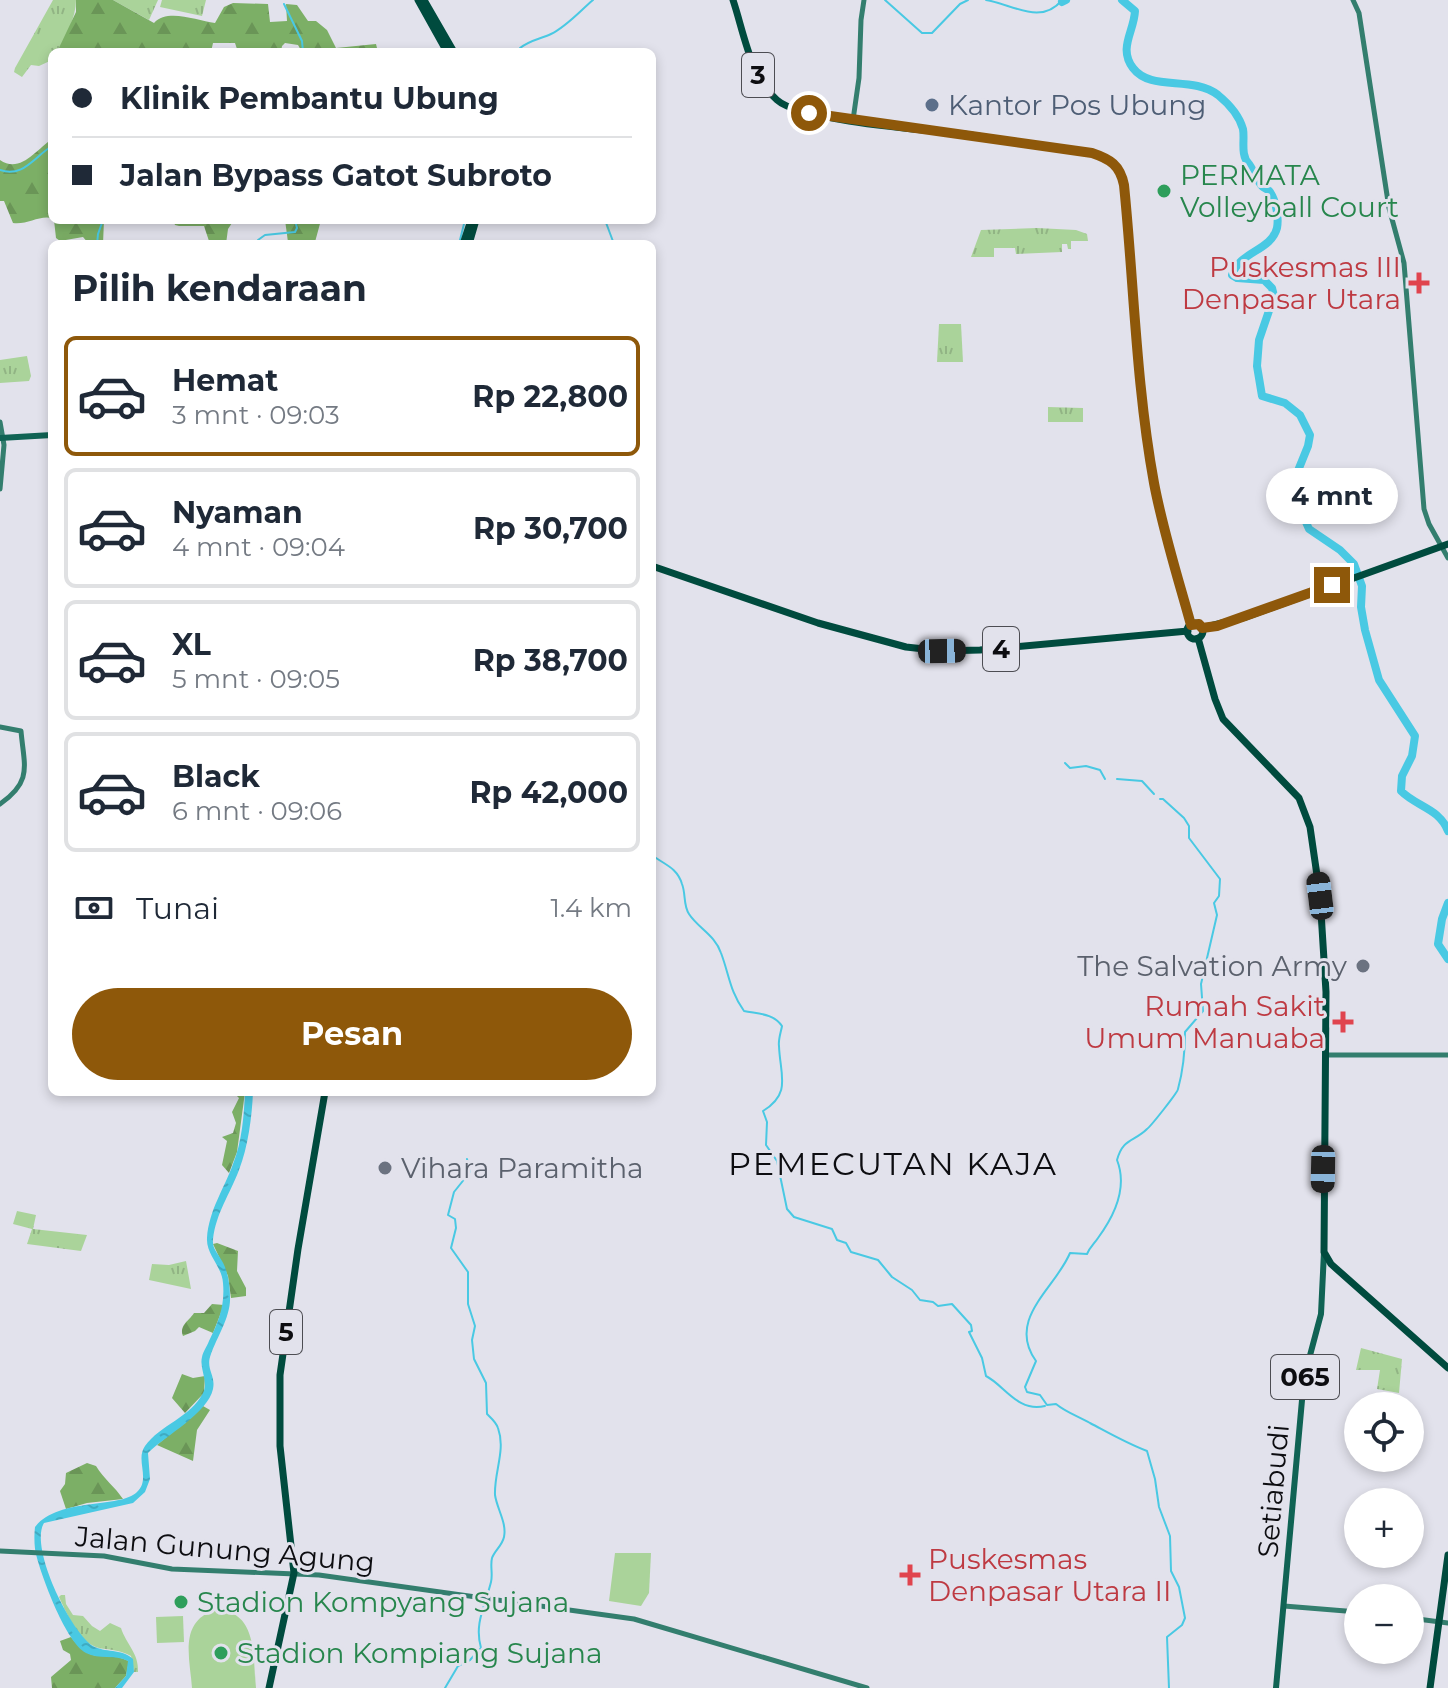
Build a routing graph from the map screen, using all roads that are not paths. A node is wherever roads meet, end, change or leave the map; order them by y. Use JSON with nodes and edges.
{"nodes":[{"id":1,"x":418,"y":0,"type":"edge"},
{"id":2,"x":424,"y":0,"type":"edge"},
{"id":3,"x":733,"y":0,"type":"edge"},
{"id":4,"x":864,"y":0,"type":"edge"},
{"id":5,"x":1353,"y":0,"type":"edge"},
{"id":6,"x":445,"y":48,"type":"edge"},
{"id":7,"x":452,"y":48,"type":"edge"},
{"id":8,"x":853,"y":120,"type":"junction"},
{"id":9,"x":0,"y":422,"type":"edge"},
{"id":10,"x":48,"y":435,"type":"edge"},
{"id":11,"x":2,"y":438,"type":"edge"},
{"id":12,"x":0,"y":489,"type":"edge"},
{"id":13,"x":1445,"y":545,"type":"edge"},
{"id":14,"x":1448,"y":558,"type":"edge"},
{"id":15,"x":656,"y":567,"type":"edge"},
{"id":16,"x":1189,"y":628,"type":"junction"},
{"id":17,"x":1202,"y":628,"type":"junction"},
{"id":18,"x":1198,"y":638,"type":"junction"},
{"id":19,"x":0,"y":727,"type":"edge"},
{"id":20,"x":0,"y":804,"type":"edge"},
{"id":21,"x":1325,"y":1055,"type":"junction"},
{"id":22,"x":1448,"y":1055,"type":"edge"},
{"id":23,"x":324,"y":1096,"type":"edge"},
{"id":24,"x":1324,"y":1252,"type":"junction"},
{"id":25,"x":1334,"y":1267,"type":"junction"},
{"id":26,"x":1323,"y":1273,"type":"junction"},
{"id":27,"x":1448,"y":1368,"type":"edge"},
{"id":28,"x":0,"y":1551,"type":"edge"},
{"id":29,"x":1448,"y":1555,"type":"edge"},
{"id":30,"x":294,"y":1573,"type":"junction"},
{"id":31,"x":1284,"y":1606,"type":"junction"},
{"id":32,"x":1344,"y":1611,"type":"edge"},
{"id":33,"x":1424,"y":1619,"type":"edge"},
{"id":34,"x":1439,"y":1621,"type":"junction"},
{"id":35,"x":1448,"y":1623,"type":"edge"},
{"id":36,"x":269,"y":1688,"type":"edge"},
{"id":37,"x":867,"y":1688,"type":"edge"},
{"id":38,"x":1276,"y":1688,"type":"edge"},
{"id":39,"x":1430,"y":1688,"type":"edge"}],
"edges":[{"from":1,"to":6,"type":"highway"},
{"from":2,"to":7,"type":"highway"},
{"from":3,"to":8,"type":"highway","number":"3"},
{"from":4,"to":8,"type":"main road"},
{"from":5,"to":13,"type":"main road"},
{"from":8,"to":16,"type":"highway","number":"3"},
{"from":9,"to":11,"type":"main road"},
{"from":10,"to":11,"type":"main road"},
{"from":11,"to":12,"type":"main road"},
{"from":13,"to":14,"type":"main road"},
{"from":13,"to":17,"type":"highway"},
{"from":15,"to":16,"type":"highway","number":"4"},
{"from":16,"to":17,"type":"highway"},
{"from":16,"to":18,"type":"highway"},
{"from":17,"to":18,"type":"highway"},
{"from":18,"to":21,"type":"highway"},
{"from":19,"to":20,"type":"main road"},
{"from":21,"to":22,"type":"main road"},
{"from":21,"to":24,"type":"highway"},
{"from":23,"to":30,"type":"highway","number":"5"},
{"from":24,"to":25,"type":"highway"},
{"from":24,"to":26,"type":"main road","name":"Setiabudi","number":"065"},
{"from":25,"to":26,"type":"main road"},
{"from":25,"to":27,"type":"highway"},
{"from":26,"to":31,"type":"main road","name":"Setiabudi","number":"065"},
{"from":28,"to":30,"type":"main road","name":"Jalan Gunung Agung"},
{"from":29,"to":34,"type":"highway"},
{"from":30,"to":36,"type":"highway","number":"5"},
{"from":30,"to":37,"type":"main road","name":"Jalan Gunung Agung"},
{"from":31,"to":32,"type":"main road"},
{"from":31,"to":38,"type":"main road","name":"Setiabudi","number":"065"},
{"from":33,"to":34,"type":"main road"},
{"from":34,"to":35,"type":"main road"},
{"from":34,"to":39,"type":"highway"}]}
